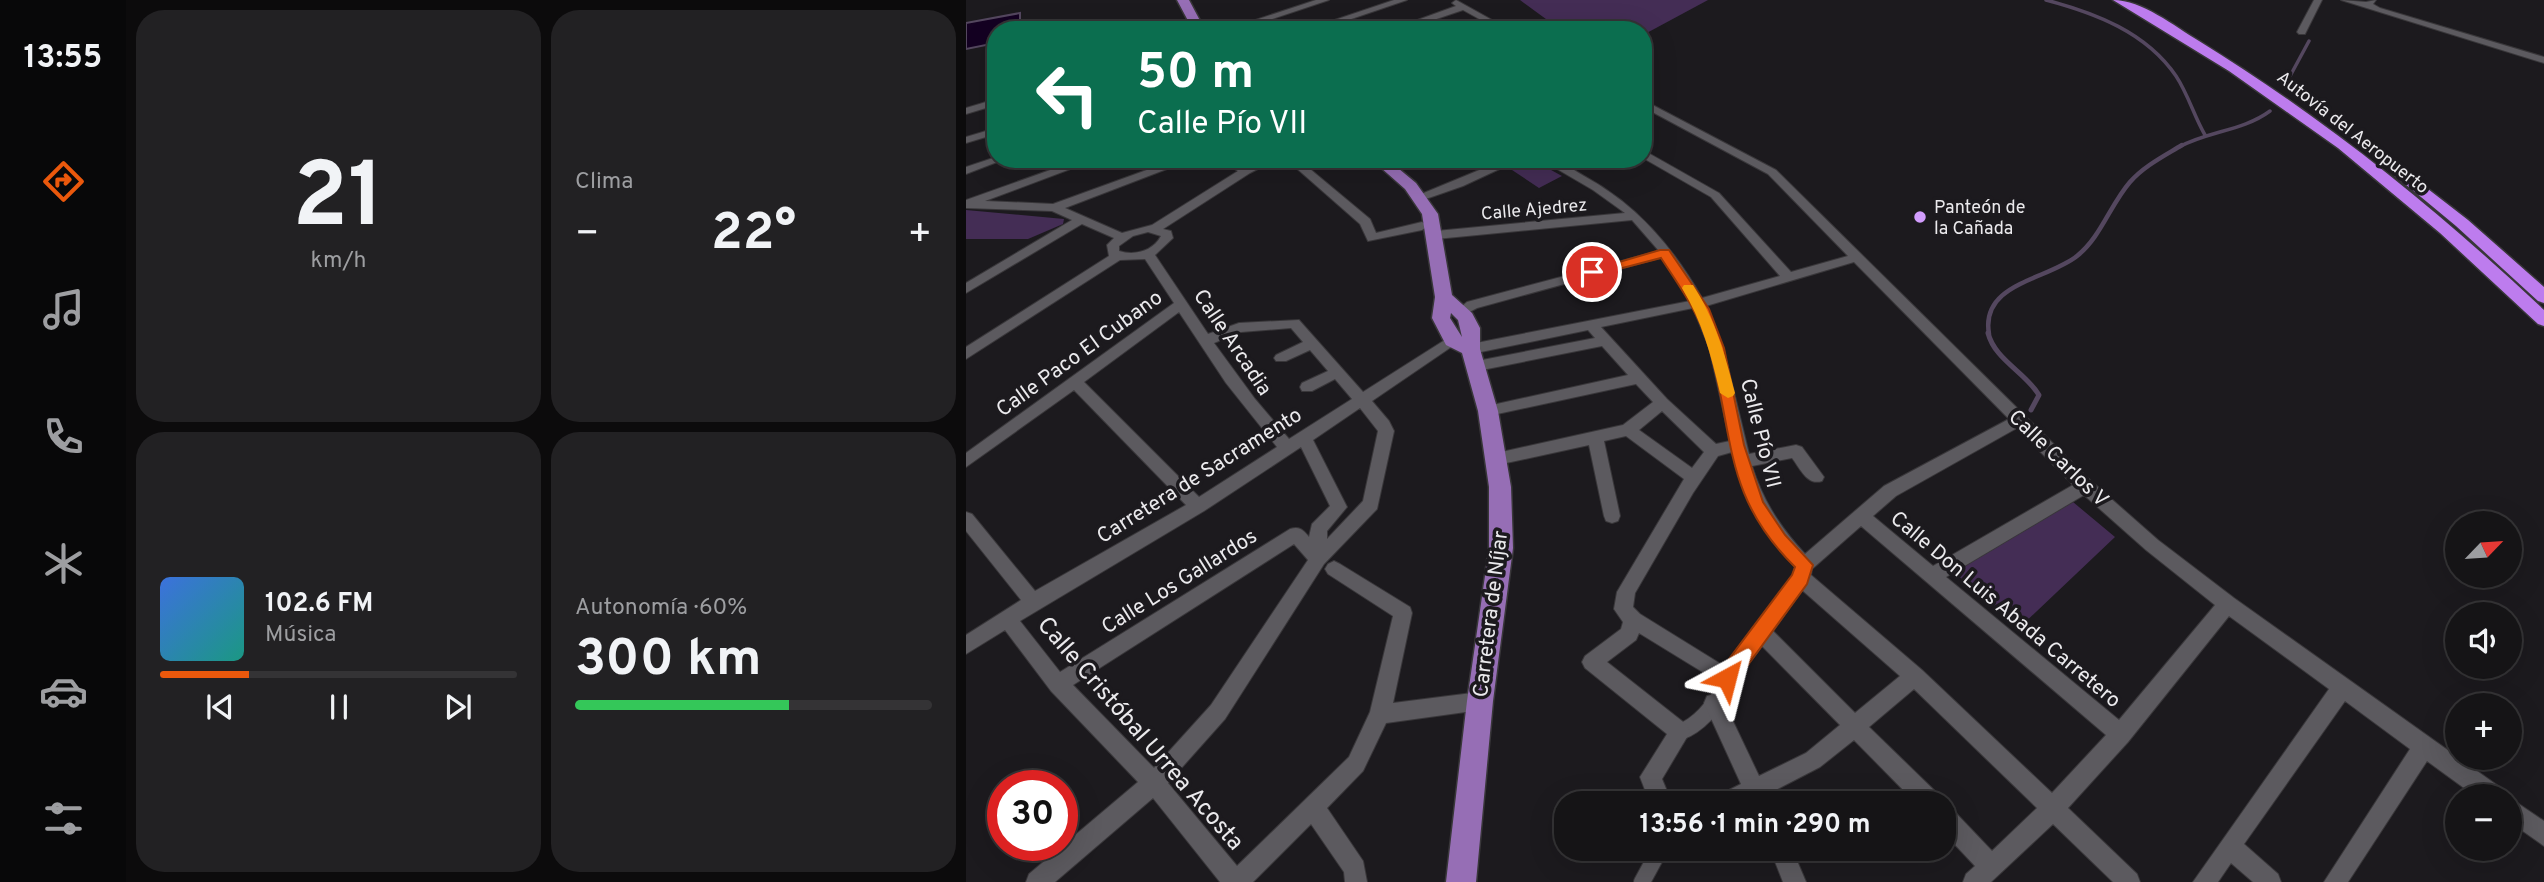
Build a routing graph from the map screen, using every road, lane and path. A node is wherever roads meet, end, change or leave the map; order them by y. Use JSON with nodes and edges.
{"nodes":[{"id":1,"x":1183,"y":0,"type":"edge"},
{"id":2,"x":1403,"y":0,"type":"edge"},
{"id":3,"x":1450,"y":0,"type":"edge"},
{"id":4,"x":2119,"y":0,"type":"edge"},
{"id":5,"x":2137,"y":0,"type":"edge"},
{"id":6,"x":2318,"y":0,"type":"edge"},
{"id":7,"x":2346,"y":0,"type":"edge"},
{"id":8,"x":1323,"y":1,"type":"edge"},
{"id":9,"x":2370,"y":3,"type":"edge"},
{"id":10,"x":1463,"y":7,"type":"junction"},
{"id":11,"x":1348,"y":17,"type":"junction"},
{"id":12,"x":1194,"y":21,"type":"edge"},
{"id":13,"x":1258,"y":21,"type":"edge"},
{"id":14,"x":1336,"y":21,"type":"edge"},
{"id":15,"x":1421,"y":21,"type":"edge"},
{"id":16,"x":1486,"y":21,"type":"edge"},
{"id":17,"x":2302,"y":32,"type":"dead end"},
{"id":18,"x":2544,"y":60,"type":"edge"},
{"id":19,"x":987,"y":105,"type":"edge"},
{"id":20,"x":1652,"y":108,"type":"edge"},
{"id":21,"x":966,"y":111,"type":"edge"},
{"id":22,"x":987,"y":134,"type":"edge"},
{"id":23,"x":966,"y":140,"type":"edge"},
{"id":24,"x":1652,"y":158,"type":"edge"},
{"id":25,"x":987,"y":164,"type":"edge"},
{"id":26,"x":1067,"y":168,"type":"edge"},
{"id":27,"x":1163,"y":168,"type":"edge"},
{"id":28,"x":1240,"y":168,"type":"edge"},
{"id":29,"x":1252,"y":168,"type":"edge"},
{"id":30,"x":1302,"y":168,"type":"edge"},
{"id":31,"x":1373,"y":168,"type":"edge"},
{"id":32,"x":1388,"y":168,"type":"edge"},
{"id":33,"x":1495,"y":168,"type":"edge"},
{"id":34,"x":1561,"y":168,"type":"edge"},
{"id":35,"x":966,"y":171,"type":"edge"},
{"id":36,"x":1246,"y":171,"type":"junction"},
{"id":37,"x":1420,"y":197,"type":"junction"},
{"id":38,"x":966,"y":204,"type":"edge"},
{"id":39,"x":1054,"y":208,"type":"junction"},
{"id":40,"x":1635,"y":216,"type":"junction"},
{"id":41,"x":1082,"y":219,"type":"junction"},
{"id":42,"x":1156,"y":228,"type":"junction"},
{"id":43,"x":1121,"y":237,"type":"junction"},
{"id":44,"x":1431,"y":238,"type":"junction"},
{"id":45,"x":1664,"y":253,"type":"junction"},
{"id":46,"x":1149,"y":254,"type":"junction"},
{"id":47,"x":1117,"y":256,"type":"junction"},
{"id":48,"x":1858,"y":257,"type":"junction"},
{"id":49,"x":1788,"y":277,"type":"junction"},
{"id":50,"x":966,"y":289,"type":"edge"},
{"id":51,"x":2544,"y":297,"type":"edge"},
{"id":52,"x":1699,"y":303,"type":"junction"},
{"id":53,"x":1182,"y":304,"type":"junction"},
{"id":54,"x":1454,"y":314,"type":"junction"},
{"id":55,"x":2544,"y":320,"type":"edge"},
{"id":56,"x":1591,"y":325,"type":"junction"},
{"id":57,"x":1204,"y":341,"type":"junction"},
{"id":58,"x":1604,"y":341,"type":"junction"},
{"id":59,"x":1311,"y":344,"type":"junction"},
{"id":60,"x":1466,"y":346,"type":"junction"},
{"id":61,"x":966,"y":354,"type":"edge"},
{"id":62,"x":1281,"y":358,"type":"dead end"},
{"id":63,"x":1336,"y":373,"type":"junction"},
{"id":64,"x":1639,"y":378,"type":"junction"},
{"id":65,"x":1075,"y":382,"type":"junction"},
{"id":66,"x":1307,"y":387,"type":"dead end"},
{"id":67,"x":1360,"y":400,"type":"junction"},
{"id":68,"x":1662,"y":403,"type":"junction"},
{"id":69,"x":1488,"y":411,"type":"junction"},
{"id":70,"x":2020,"y":420,"type":"junction"},
{"id":71,"x":1628,"y":430,"type":"junction"},
{"id":72,"x":1304,"y":438,"type":"junction"},
{"id":73,"x":1595,"y":438,"type":"junction"},
{"id":74,"x":1288,"y":449,"type":"junction"},
{"id":75,"x":1713,"y":451,"type":"junction"},
{"id":76,"x":1738,"y":454,"type":"junction"},
{"id":77,"x":1497,"y":459,"type":"junction"},
{"id":78,"x":966,"y":461,"type":"edge"},
{"id":79,"x":1816,"y":477,"type":"dead end"},
{"id":80,"x":1695,"y":478,"type":"junction"},
{"id":81,"x":2085,"y":486,"type":"junction"},
{"id":82,"x":1198,"y":506,"type":"junction"},
{"id":83,"x":1612,"y":516,"type":"dead end"},
{"id":84,"x":1862,"y":517,"type":"junction"},
{"id":85,"x":966,"y":519,"type":"edge"},
{"id":86,"x":1326,"y":564,"type":"junction"},
{"id":87,"x":1802,"y":572,"type":"junction"},
{"id":88,"x":1932,"y":576,"type":"junction"},
{"id":89,"x":1033,"y":602,"type":"junction"},
{"id":90,"x":2227,"y":604,"type":"junction"},
{"id":91,"x":1007,"y":619,"type":"junction"},
{"id":92,"x":1633,"y":620,"type":"junction"},
{"id":93,"x":1762,"y":633,"type":"junction"},
{"id":94,"x":966,"y":645,"type":"edge"},
{"id":95,"x":1915,"y":676,"type":"junction"},
{"id":96,"x":1727,"y":678,"type":"junction"},
{"id":97,"x":1058,"y":684,"type":"junction"},
{"id":98,"x":2342,"y":688,"type":"junction"},
{"id":99,"x":1480,"y":701,"type":"junction"},
{"id":100,"x":1714,"y":703,"type":"junction"},
{"id":101,"x":1380,"y":714,"type":"junction"},
{"id":102,"x":1855,"y":725,"type":"junction"},
{"id":103,"x":1681,"y":733,"type":"junction"},
{"id":104,"x":2121,"y":736,"type":"junction"},
{"id":105,"x":2426,"y":746,"type":"junction"},
{"id":106,"x":1154,"y":783,"type":"junction"},
{"id":107,"x":2477,"y":784,"type":"edge"},
{"id":108,"x":1656,"y":791,"type":"edge"},
{"id":109,"x":1755,"y":791,"type":"edge"},
{"id":110,"x":1767,"y":791,"type":"edge"},
{"id":111,"x":1919,"y":791,"type":"edge"},
{"id":112,"x":2053,"y":808,"type":"junction"},
{"id":113,"x":1314,"y":809,"type":"junction"},
{"id":114,"x":2522,"y":818,"type":"edge"},
{"id":115,"x":1956,"y":830,"type":"edge"},
{"id":116,"x":2544,"y":835,"type":"edge"},
{"id":117,"x":2231,"y":848,"type":"junction"},
{"id":118,"x":1653,"y":861,"type":"edge"},
{"id":119,"x":1786,"y":861,"type":"edge"},
{"id":120,"x":1992,"y":867,"type":"junction"},
{"id":121,"x":1037,"y":882,"type":"edge"},
{"id":122,"x":1236,"y":882,"type":"edge"},
{"id":123,"x":1356,"y":882,"type":"edge"},
{"id":124,"x":1461,"y":882,"type":"edge"},
{"id":125,"x":1642,"y":882,"type":"edge"},
{"id":126,"x":1795,"y":882,"type":"edge"},
{"id":127,"x":1974,"y":882,"type":"edge"},
{"id":128,"x":2129,"y":882,"type":"edge"},
{"id":129,"x":2204,"y":882,"type":"edge"},
{"id":130,"x":2270,"y":882,"type":"edge"},
{"id":131,"x":2335,"y":882,"type":"edge"}],
"edges":[{"from":1,"to":12,"type":"main road"},
{"from":2,"to":11,"type":"street"},
{"from":3,"to":10,"type":"street"},
{"from":4,"to":55,"type":"highway","name":"Autovía del Aeropuerto"},
{"from":5,"to":51,"type":"highway","name":"Autovía del Aeropuerto"},
{"from":6,"to":17,"type":"street"},
{"from":7,"to":9,"type":"street"},
{"from":8,"to":11,"type":"street"},
{"from":8,"to":13,"type":"street"},
{"from":9,"to":18,"type":"street"},
{"from":10,"to":15,"type":"street"},
{"from":10,"to":16,"type":"street"},
{"from":11,"to":14,"type":"street"},
{"from":19,"to":21,"type":"street"},
{"from":20,"to":48,"type":"street","name":"Calle Carlos V"},
{"from":22,"to":23,"type":"street"},
{"from":24,"to":49,"type":"street"},
{"from":25,"to":35,"type":"street"},
{"from":26,"to":38,"type":"street"},
{"from":27,"to":39,"type":"street"},
{"from":28,"to":36,"type":"street"},
{"from":29,"to":36,"type":"street"},
{"from":30,"to":44,"type":"street","name":"Calle Ajedrez"},
{"from":31,"to":44,"type":"main road"},
{"from":32,"to":37,"type":"main road"},
{"from":33,"to":37,"type":"street"},
{"from":34,"to":40,"type":"street","name":"Calle Pío VII"},
{"from":36,"to":42,"type":"street"},
{"from":37,"to":44,"type":"main road"},
{"from":38,"to":39,"type":"street"},
{"from":39,"to":41,"type":"street"},
{"from":40,"to":44,"type":"street","name":"Calle Ajedrez"},
{"from":40,"to":45,"type":"street","name":"Calle Pío VII"},
{"from":41,"to":43,"type":"street"},
{"from":41,"to":50,"type":"street"},
{"from":42,"to":43,"type":"street"},
{"from":42,"to":46,"type":"street"},
{"from":43,"to":47,"type":"street"},
{"from":44,"to":54,"type":"main road"},
{"from":45,"to":52,"type":"street","name":"Calle Pío VII"},
{"from":45,"to":54,"type":"street"},
{"from":46,"to":47,"type":"street"},
{"from":46,"to":53,"type":"street","name":"Calle Arcadia"},
{"from":47,"to":61,"type":"street"},
{"from":48,"to":49,"type":"street"},
{"from":48,"to":70,"type":"street","name":"Calle Carlos V"},
{"from":49,"to":52,"type":"street"},
{"from":52,"to":56,"type":"street"},
{"from":52,"to":76,"type":"street","name":"Calle Pío VII"},
{"from":53,"to":57,"type":"street","name":"Calle Arcadia"},
{"from":53,"to":65,"type":"street","name":"Calle Paco El Cubano"},
{"from":54,"to":60,"type":"main road","name":"Carretera de Níjar"},
{"from":56,"to":58,"type":"street"},
{"from":56,"to":60,"type":"street"},
{"from":57,"to":59,"type":"street"},
{"from":57,"to":74,"type":"street","name":"Calle Arcadia"},
{"from":58,"to":60,"type":"street"},
{"from":58,"to":64,"type":"street"},
{"from":59,"to":62,"type":"street"},
{"from":59,"to":63,"type":"street"},
{"from":60,"to":67,"type":"street","name":"Carretera de Sacramento"},
{"from":60,"to":69,"type":"main road","name":"Carretera de Níjar"},
{"from":63,"to":66,"type":"street"},
{"from":63,"to":67,"type":"street"},
{"from":64,"to":68,"type":"street"},
{"from":64,"to":69,"type":"street"},
{"from":65,"to":78,"type":"street","name":"Calle Paco El Cubano"},
{"from":65,"to":82,"type":"street"},
{"from":67,"to":72,"type":"street","name":"Carretera de Sacramento"},
{"from":67,"to":86,"type":"street"},
{"from":68,"to":71,"type":"street"},
{"from":68,"to":75,"type":"street"},
{"from":69,"to":77,"type":"main road","name":"Carretera de Níjar"},
{"from":70,"to":81,"type":"street","name":"Calle Carlos V"},
{"from":70,"to":84,"type":"street"},
{"from":71,"to":73,"type":"street"},
{"from":71,"to":80,"type":"street"},
{"from":72,"to":74,"type":"street","name":"Carretera de Sacramento"},
{"from":72,"to":86,"type":"street"},
{"from":73,"to":77,"type":"street"},
{"from":73,"to":83,"type":"street"},
{"from":74,"to":82,"type":"street","name":"Carretera de Sacramento"},
{"from":75,"to":76,"type":"street"},
{"from":75,"to":80,"type":"street"},
{"from":76,"to":79,"type":"street"},
{"from":76,"to":87,"type":"street","name":"Calle Pío VII"},
{"from":77,"to":99,"type":"main road","name":"Carretera de Níjar"},
{"from":80,"to":92,"type":"street"},
{"from":81,"to":88,"type":"street"},
{"from":81,"to":90,"type":"street","name":"Calle Carlos V"},
{"from":82,"to":89,"type":"street","name":"Carretera de Sacramento"},
{"from":84,"to":87,"type":"street"},
{"from":84,"to":88,"type":"street","name":"Calle Don Luis Abada Carretero"},
{"from":85,"to":89,"type":"street"},
{"from":86,"to":97,"type":"street","name":"Calle Los Gallardos"},
{"from":86,"to":101,"type":"street"},
{"from":86,"to":106,"type":"street"},
{"from":87,"to":93,"type":"street"},
{"from":87,"to":95,"type":"street","name":"Calle Pío VII"},
{"from":88,"to":104,"type":"street","name":"Calle Don Luis Abada Carretero"},
{"from":89,"to":91,"type":"street","name":"Carretera de Sacramento"},
{"from":90,"to":98,"type":"street","name":"Calle Carlos V"},
{"from":90,"to":104,"type":"street"},
{"from":91,"to":94,"type":"street","name":"Carretera de Sacramento"},
{"from":91,"to":97,"type":"street","name":"Calle Cristóbal Urrea Acosta"},
{"from":92,"to":96,"type":"street"},
{"from":92,"to":103,"type":"street"},
{"from":93,"to":96,"type":"street"},
{"from":93,"to":102,"type":"street"},
{"from":95,"to":102,"type":"street"},
{"from":95,"to":112,"type":"street","name":"Calle Pío VII"},
{"from":96,"to":100,"type":"street"},
{"from":97,"to":106,"type":"street","name":"Calle Cristóbal Urrea Acosta"},
{"from":98,"to":105,"type":"street","name":"Calle Carlos V"},
{"from":98,"to":117,"type":"street"},
{"from":99,"to":101,"type":"street"},
{"from":99,"to":124,"type":"main road","name":"Carretera de Níjar"},
{"from":100,"to":103,"type":"street"},
{"from":100,"to":109,"type":"street"},
{"from":101,"to":113,"type":"street"},
{"from":102,"to":110,"type":"street"},
{"from":102,"to":111,"type":"street"},
{"from":103,"to":108,"type":"street"},
{"from":104,"to":112,"type":"street"},
{"from":105,"to":107,"type":"street","name":"Calle Carlos V"},
{"from":105,"to":131,"type":"street"},
{"from":106,"to":121,"type":"street"},
{"from":106,"to":122,"type":"street","name":"Calle Cristóbal Urrea Acosta"},
{"from":112,"to":120,"type":"street"},
{"from":112,"to":128,"type":"street","name":"Calle Pío VII"},
{"from":113,"to":122,"type":"street"},
{"from":113,"to":123,"type":"street"},
{"from":114,"to":116,"type":"street"},
{"from":115,"to":120,"type":"street"},
{"from":117,"to":129,"type":"street"},
{"from":117,"to":130,"type":"street"},
{"from":118,"to":125,"type":"street"},
{"from":119,"to":126,"type":"street"},
{"from":120,"to":127,"type":"street"}]}
